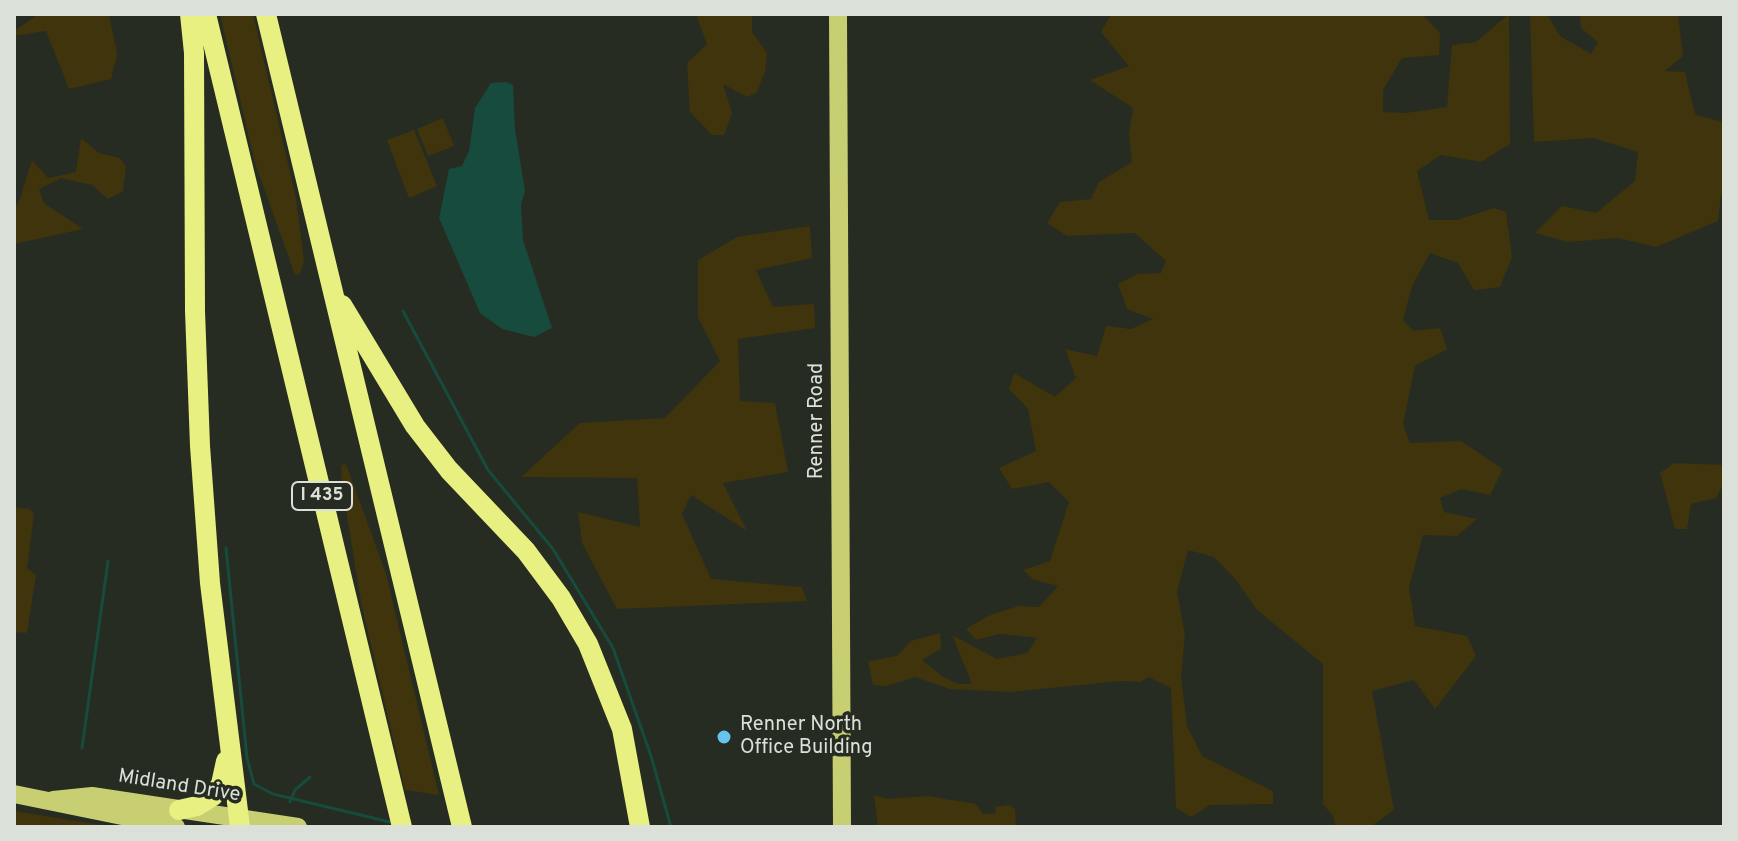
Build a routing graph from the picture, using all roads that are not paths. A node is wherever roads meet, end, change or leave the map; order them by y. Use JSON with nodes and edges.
{"nodes":[{"id":1,"x":190,"y":14,"type":"edge"},
{"id":2,"x":206,"y":14,"type":"edge"},
{"id":3,"x":266,"y":14,"type":"edge"},
{"id":4,"x":838,"y":14,"type":"edge"},
{"id":5,"x":331,"y":287,"type":"junction"},
{"id":6,"x":228,"y":749,"type":"junction"},
{"id":7,"x":14,"y":794,"type":"edge"},
{"id":8,"x":178,"y":818,"type":"edge"},
{"id":9,"x":239,"y":823,"type":"edge"},
{"id":10,"x":298,"y":827,"type":"edge"},
{"id":11,"x":402,"y":827,"type":"edge"},
{"id":12,"x":462,"y":827,"type":"edge"},
{"id":13,"x":640,"y":827,"type":"edge"},
{"id":14,"x":842,"y":827,"type":"edge"}],
"edges":[{"from":1,"to":6,"type":"highway"},
{"from":2,"to":11,"type":"highway","number":"I 435"},
{"from":3,"to":5,"type":"highway","number":"I 435"},
{"from":4,"to":14,"type":"main road","name":"Renner Road"},
{"from":5,"to":12,"type":"highway","number":"I 435"},
{"from":5,"to":13,"type":"highway"},
{"from":6,"to":8,"type":"highway"},
{"from":6,"to":9,"type":"highway"},
{"from":7,"to":8,"type":"main road","name":"Midland Drive"},
{"from":8,"to":9,"type":"main road","name":"Midland Drive"},
{"from":9,"to":10,"type":"main road","name":"Midland Drive"}]}
